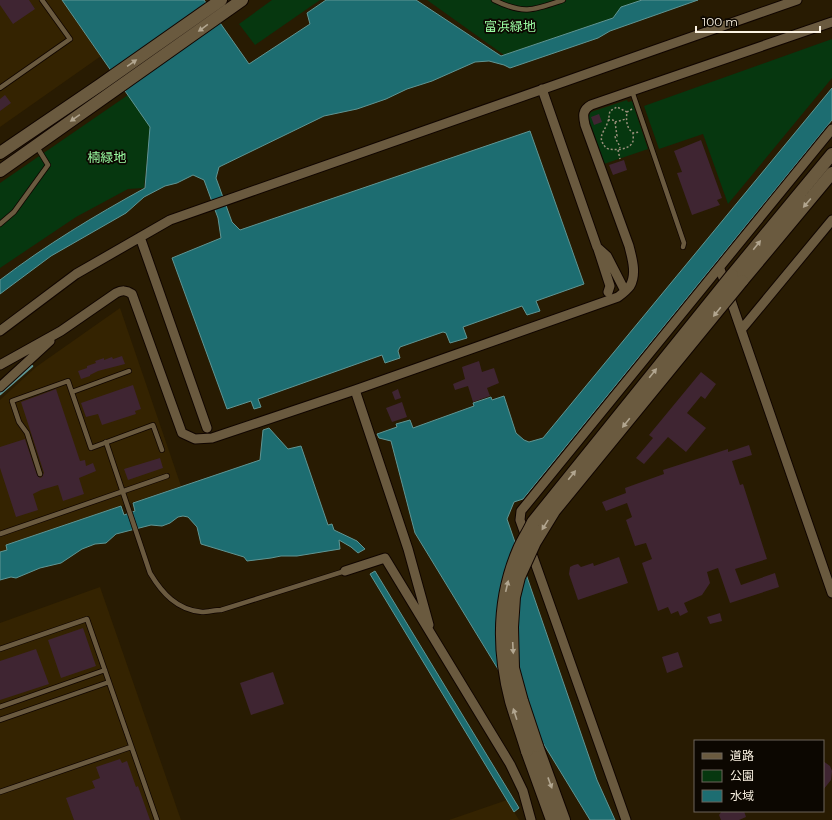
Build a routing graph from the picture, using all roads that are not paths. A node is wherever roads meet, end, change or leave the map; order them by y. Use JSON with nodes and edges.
{"nodes":[{"id":1,"x":42,"y":0,"type":"edge"},
{"id":2,"x":221,"y":0,"type":"edge"},
{"id":3,"x":494,"y":0,"type":"edge"},
{"id":4,"x":564,"y":0,"type":"edge"},
{"id":5,"x":797,"y":0,"type":"edge"},
{"id":6,"x":238,"y":2,"type":"edge"},
{"id":7,"x":832,"y":22,"type":"edge"},
{"id":8,"x":0,"y":88,"type":"edge"},
{"id":9,"x":542,"y":89,"type":"junction"},
{"id":10,"x":632,"y":91,"type":"junction"},
{"id":11,"x":832,"y":129,"type":"edge"},
{"id":12,"x":36,"y":146,"type":"junction"},
{"id":13,"x":0,"y":153,"type":"edge"},
{"id":14,"x":832,"y":154,"type":"edge"},
{"id":15,"x":0,"y":171,"type":"edge"},
{"id":16,"x":832,"y":173,"type":"edge"},
{"id":17,"x":832,"y":220,"type":"edge"},
{"id":18,"x":0,"y":224,"type":"edge"},
{"id":19,"x":140,"y":236,"type":"junction"},
{"id":20,"x":597,"y":247,"type":"junction"},
{"id":21,"x":683,"y":247,"type":"dead end"},
{"id":22,"x":720,"y":269,"type":"junction"},
{"id":23,"x":737,"y":278,"type":"junction"},
{"id":24,"x":625,"y":291,"type":"junction"},
{"id":25,"x":608,"y":292,"type":"dead end"},
{"id":26,"x":741,"y":330,"type":"junction"},
{"id":27,"x":0,"y":331,"type":"edge"},
{"id":28,"x":61,"y":331,"type":"junction"},
{"id":29,"x":0,"y":366,"type":"edge"},
{"id":30,"x":129,"y":371,"type":"dead end"},
{"id":31,"x":0,"y":387,"type":"edge"},
{"id":32,"x":355,"y":390,"type":"junction"},
{"id":33,"x":72,"y":392,"type":"junction"},
{"id":34,"x":207,"y":428,"type":"dead end"},
{"id":35,"x":106,"y":442,"type":"junction"},
{"id":36,"x":162,"y":450,"type":"dead end"},
{"id":37,"x":40,"y":474,"type":"dead end"},
{"id":38,"x":167,"y":476,"type":"dead end"},
{"id":39,"x":123,"y":491,"type":"junction"},
{"id":40,"x":0,"y":534,"type":"edge"},
{"id":41,"x":345,"y":571,"type":"joint"},
{"id":42,"x":832,"y":593,"type":"edge"},
{"id":43,"x":432,"y":636,"type":"junction"},
{"id":44,"x":0,"y":649,"type":"edge"},
{"id":45,"x":105,"y":670,"type":"junction"},
{"id":46,"x":109,"y":682,"type":"junction"},
{"id":47,"x":0,"y":707,"type":"edge"},
{"id":48,"x":0,"y":720,"type":"edge"},
{"id":49,"x":131,"y":747,"type":"junction"},
{"id":50,"x":532,"y":748,"type":"junction"},
{"id":51,"x":0,"y":792,"type":"edge"},
{"id":52,"x":157,"y":820,"type":"edge"},
{"id":53,"x":531,"y":820,"type":"edge"},
{"id":54,"x":552,"y":820,"type":"edge"},
{"id":55,"x":564,"y":820,"type":"edge"},
{"id":56,"x":626,"y":820,"type":"edge"}],
"edges":[{"from":1,"to":8,"type":"lane"},
{"from":13,"to":2,"type":"street","one_way":true},
{"from":3,"to":4,"type":"lane"},
{"from":5,"to":9,"type":"street"},
{"from":6,"to":12,"type":"street","one_way":true},
{"from":7,"to":10,"type":"street"},
{"from":9,"to":19,"type":"street"},
{"from":9,"to":20,"type":"street"},
{"from":10,"to":21,"type":"lane"},
{"from":10,"to":24,"type":"street"},
{"from":11,"to":22,"type":"street"},
{"from":12,"to":15,"type":"street"},
{"from":12,"to":18,"type":"lane"},
{"from":23,"to":14,"type":"street","one_way":true},
{"from":16,"to":23,"type":"street","one_way":true},
{"from":17,"to":26,"type":"street"},
{"from":19,"to":27,"type":"street"},
{"from":19,"to":34,"type":"street"},
{"from":20,"to":24,"type":"street"},
{"from":20,"to":25,"type":"street"},
{"from":22,"to":26,"type":"street"},
{"from":22,"to":56,"type":"street"},
{"from":23,"to":50,"type":"street","bridge":true},
{"from":24,"to":32,"type":"street"},
{"from":26,"to":42,"type":"street"},
{"from":28,"to":29,"type":"street"},
{"from":28,"to":31,"type":"street"},
{"from":28,"to":32,"type":"street"},
{"from":30,"to":33,"type":"lane"},
{"from":32,"to":43,"type":"street"},
{"from":33,"to":35,"type":"lane"},
{"from":33,"to":37,"type":"lane"},
{"from":35,"to":36,"type":"lane"},
{"from":35,"to":39,"type":"lane"},
{"from":38,"to":39,"type":"lane"},
{"from":39,"to":40,"type":"lane"},
{"from":39,"to":41,"type":"lane"},
{"from":41,"to":43,"type":"street"},
{"from":43,"to":53,"type":"street"},
{"from":44,"to":45,"type":"lane"},
{"from":45,"to":46,"type":"lane"},
{"from":45,"to":47,"type":"lane"},
{"from":46,"to":48,"type":"lane"},
{"from":46,"to":49,"type":"lane"},
{"from":49,"to":51,"type":"lane"},
{"from":49,"to":52,"type":"lane"},
{"from":50,"to":54,"type":"street"},
{"from":50,"to":55,"type":"street","one_way":true}]}
